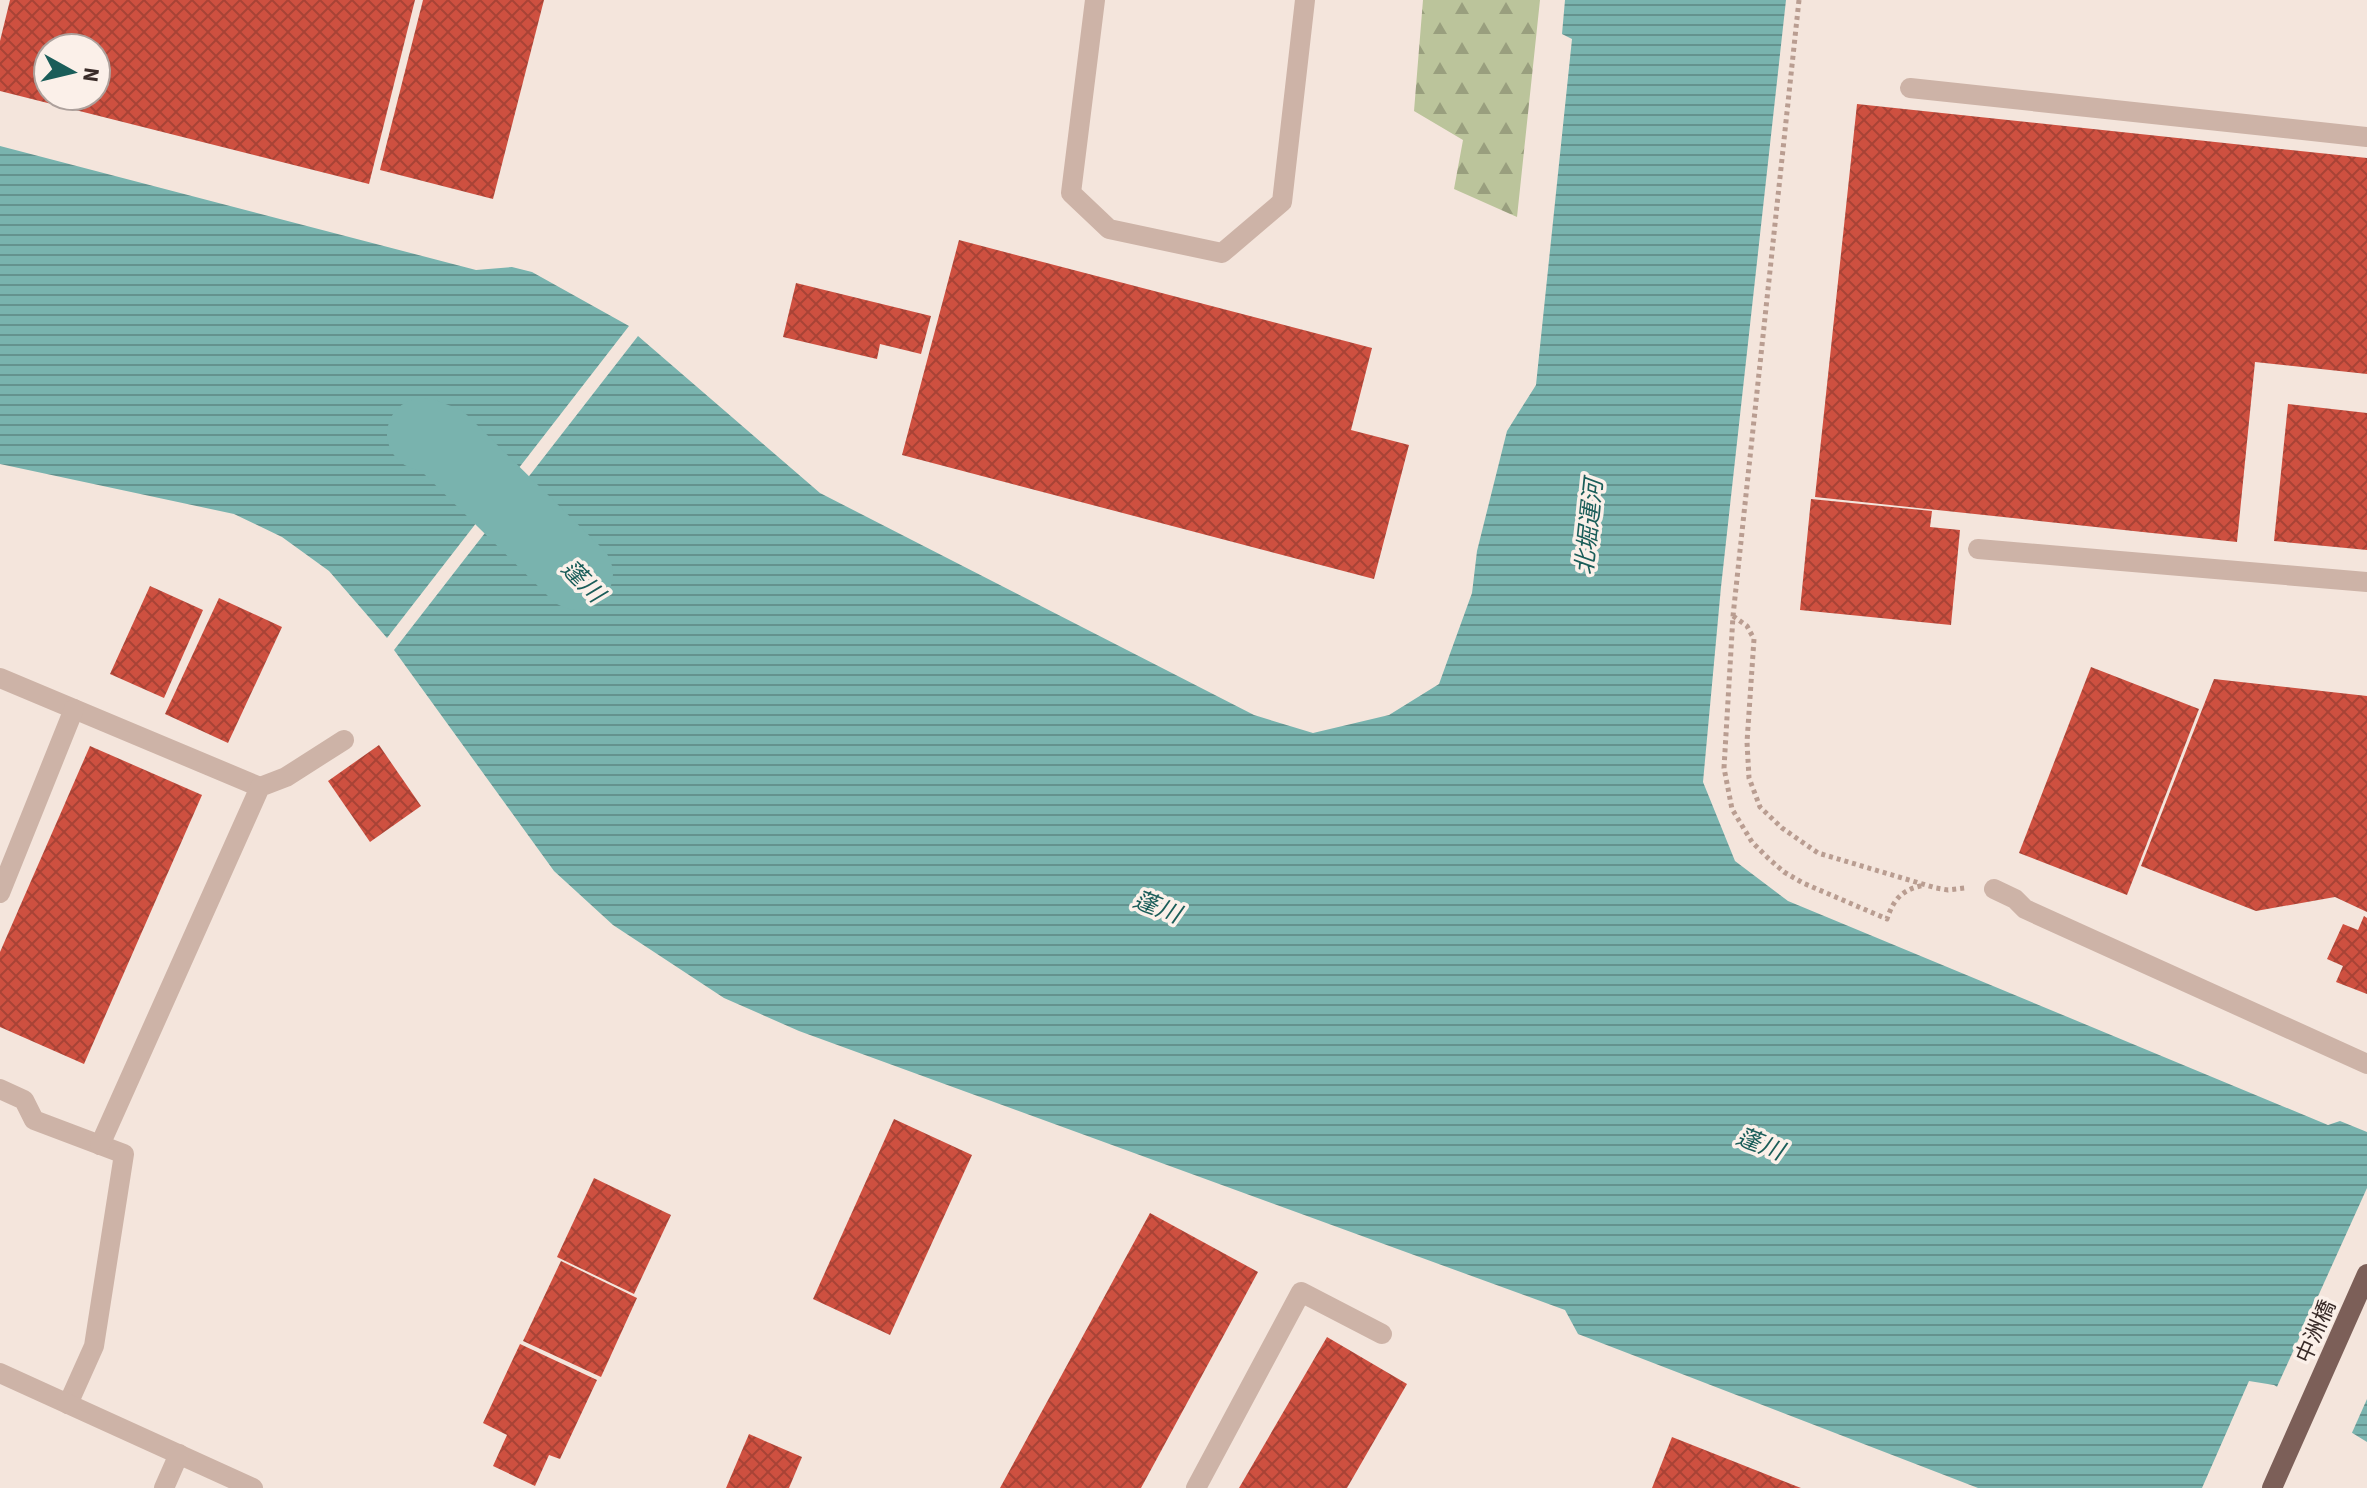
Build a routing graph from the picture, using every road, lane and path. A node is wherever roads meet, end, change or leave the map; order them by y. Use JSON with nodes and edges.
{"nodes":[{"id":1,"x":1095,"y":0,"type":"edge"},
{"id":2,"x":1305,"y":0,"type":"edge"},
{"id":3,"x":1799,"y":0,"type":"edge"},
{"id":4,"x":1910,"y":88,"type":"dead end"},
{"id":5,"x":2367,"y":137,"type":"edge"},
{"id":6,"x":1978,"y":549,"type":"dead end"},
{"id":7,"x":2367,"y":582,"type":"edge"},
{"id":8,"x":1733,"y":616,"type":"junction"},
{"id":9,"x":0,"y":678,"type":"edge"},
{"id":10,"x":74,"y":709,"type":"junction"},
{"id":11,"x":344,"y":740,"type":"dead end"},
{"id":12,"x":260,"y":787,"type":"junction"},
{"id":13,"x":1925,"y":885,"type":"junction"},
{"id":14,"x":1994,"y":889,"type":"joint"},
{"id":15,"x":0,"y":893,"type":"edge"},
{"id":16,"x":2367,"y":1064,"type":"edge"},
{"id":17,"x":0,"y":1089,"type":"edge"},
{"id":18,"x":100,"y":1145,"type":"junction"},
{"id":19,"x":2367,"y":1274,"type":"edge"},
{"id":20,"x":1382,"y":1334,"type":"dead end"},
{"id":21,"x":0,"y":1373,"type":"edge"},
{"id":22,"x":68,"y":1404,"type":"junction"},
{"id":23,"x":179,"y":1454,"type":"junction"},
{"id":24,"x":164,"y":1488,"type":"edge"},
{"id":25,"x":253,"y":1488,"type":"edge"},
{"id":26,"x":1196,"y":1488,"type":"edge"},
{"id":27,"x":2272,"y":1488,"type":"edge"}],
"edges":[{"from":1,"to":2,"type":"street"},
{"from":3,"to":8,"type":"path"},
{"from":4,"to":5,"type":"street"},
{"from":6,"to":7,"type":"street"},
{"from":8,"to":13,"type":"path"},
{"from":8,"to":13,"type":"path"},
{"from":9,"to":10,"type":"street"},
{"from":10,"to":12,"type":"street"},
{"from":10,"to":15,"type":"street"},
{"from":11,"to":12,"type":"street"},
{"from":12,"to":18,"type":"street"},
{"from":13,"to":14,"type":"path"},
{"from":14,"to":16,"type":"street"},
{"from":17,"to":18,"type":"street"},
{"from":18,"to":22,"type":"street"},
{"from":19,"to":27,"type":"main road","name":"中洲橋"},
{"from":20,"to":26,"type":"street"},
{"from":21,"to":22,"type":"street"},
{"from":22,"to":23,"type":"street"},
{"from":23,"to":24,"type":"street"},
{"from":23,"to":25,"type":"street"}]}
